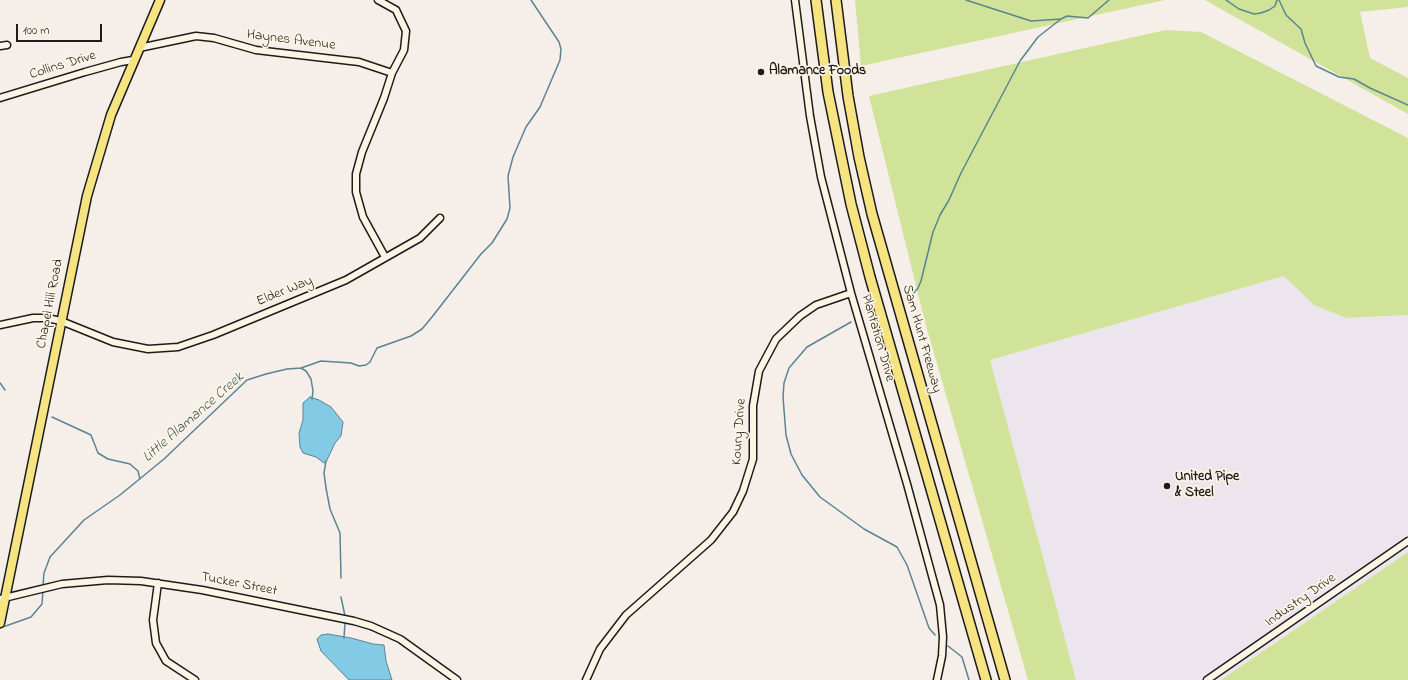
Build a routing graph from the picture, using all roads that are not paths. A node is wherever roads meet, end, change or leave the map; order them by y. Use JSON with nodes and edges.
{"nodes":[{"id":1,"x":160,"y":0,"type":"edge"},
{"id":2,"x":378,"y":0,"type":"edge"},
{"id":3,"x":795,"y":0,"type":"edge"},
{"id":4,"x":816,"y":0,"type":"edge"},
{"id":5,"x":836,"y":0,"type":"edge"},
{"id":6,"x":7,"y":45,"type":"dead end"},
{"id":7,"x":0,"y":46,"type":"edge"},
{"id":8,"x":139,"y":48,"type":"junction"},
{"id":9,"x":133,"y":60,"type":"junction"},
{"id":10,"x":392,"y":73,"type":"junction"},
{"id":11,"x":0,"y":98,"type":"edge"},
{"id":12,"x":440,"y":218,"type":"dead end"},
{"id":13,"x":385,"y":257,"type":"junction"},
{"id":14,"x":851,"y":293,"type":"junction"},
{"id":15,"x":61,"y":321,"type":"junction"},
{"id":16,"x":0,"y":325,"type":"edge"},
{"id":17,"x":1408,"y":541,"type":"edge"},
{"id":18,"x":158,"y":583,"type":"junction"},
{"id":19,"x":3,"y":598,"type":"edge"},
{"id":20,"x":0,"y":623,"type":"edge"},
{"id":21,"x":195,"y":680,"type":"edge"},
{"id":22,"x":457,"y":680,"type":"edge"},
{"id":23,"x":586,"y":680,"type":"edge"},
{"id":24,"x":937,"y":680,"type":"edge"},
{"id":25,"x":986,"y":680,"type":"edge"},
{"id":26,"x":1005,"y":680,"type":"edge"},
{"id":27,"x":1207,"y":680,"type":"edge"}],
"edges":[{"from":1,"to":8,"type":"main road","name":"Chapel Hill Road"},
{"from":2,"to":10,"type":"street"},
{"from":3,"to":14,"type":"street","name":"Plantation Drive"},
{"from":4,"to":25,"type":"highway"},
{"from":5,"to":26,"type":"highway","name":"Sam Hunt Freeway"},
{"from":6,"to":7,"type":"street"},
{"from":8,"to":9,"type":"main road","name":"Chapel Hill Road"},
{"from":8,"to":10,"type":"street","name":"Haynes Avenue"},
{"from":9,"to":11,"type":"street","name":"Collins Drive"},
{"from":9,"to":15,"type":"main road","name":"Chapel Hill Road"},
{"from":10,"to":13,"type":"street"},
{"from":12,"to":13,"type":"street","name":"Elder Way"},
{"from":13,"to":15,"type":"street","name":"Elder Way"},
{"from":14,"to":23,"type":"street","name":"Koury Drive"},
{"from":14,"to":24,"type":"street","name":"Plantation Drive"},
{"from":15,"to":16,"type":"street","name":"Elder Way"},
{"from":15,"to":19,"type":"main road","name":"Chapel Hill Road"},
{"from":17,"to":27,"type":"street","name":"Industry Drive"},
{"from":18,"to":19,"type":"street","name":"Tucker Street"},
{"from":18,"to":21,"type":"street"},
{"from":18,"to":22,"type":"street","name":"Tucker Street"},
{"from":19,"to":20,"type":"main road","name":"Chapel Hill Road"}]}
